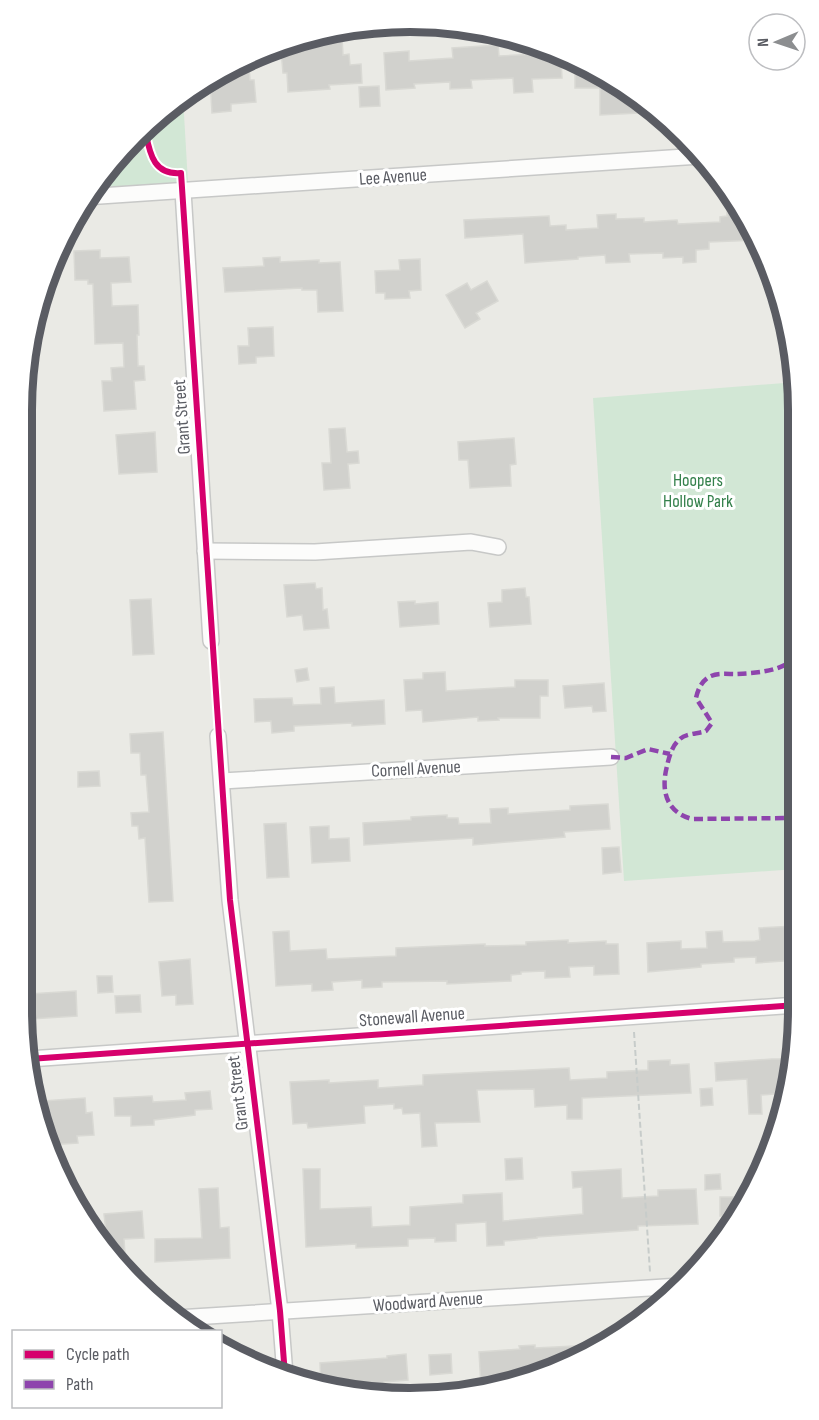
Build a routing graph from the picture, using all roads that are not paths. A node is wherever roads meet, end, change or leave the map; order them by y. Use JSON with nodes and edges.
{"nodes":[{"id":1,"x":691,"y":157,"type":"edge"},
{"id":2,"x":183,"y":191,"type":"junction"},
{"id":3,"x":97,"y":196,"type":"edge"},
{"id":4,"x":498,"y":548,"type":"dead end"},
{"id":5,"x":205,"y":551,"type":"junction"},
{"id":6,"x":211,"y":640,"type":"dead end"},
{"id":7,"x":218,"y":736,"type":"dead end"},
{"id":8,"x":611,"y":758,"type":"dead end"},
{"id":9,"x":222,"y":781,"type":"junction"},
{"id":10,"x":788,"y":1006,"type":"edge"},
{"id":11,"x":247,"y":1043,"type":"junction"},
{"id":12,"x":35,"y":1059,"type":"edge"},
{"id":13,"x":668,"y":1287,"type":"edge"},
{"id":14,"x":280,"y":1311,"type":"junction"},
{"id":15,"x":189,"y":1317,"type":"edge"},
{"id":16,"x":284,"y":1367,"type":"edge"}],
"edges":[{"from":1,"to":2,"type":"street","name":"Lee Avenue"},
{"from":2,"to":3,"type":"street","name":"Lee Avenue"},
{"from":2,"to":5,"type":"street","name":"Grant Street"},
{"from":4,"to":5,"type":"street"},
{"from":5,"to":6,"type":"street","name":"Grant Street"},
{"from":7,"to":9,"type":"street","name":"Grant Street"},
{"from":8,"to":9,"type":"street","name":"Cornell Avenue"},
{"from":9,"to":11,"type":"street","name":"Grant Street"},
{"from":10,"to":11,"type":"street","name":"Stonewall Avenue"},
{"from":11,"to":12,"type":"street","name":"Stonewall Avenue"},
{"from":11,"to":14,"type":"street","name":"Grant Street"},
{"from":13,"to":14,"type":"street","name":"Woodward Avenue"},
{"from":14,"to":15,"type":"street","name":"Woodward Avenue"},
{"from":14,"to":16,"type":"street","name":"Grant Street"}]}
